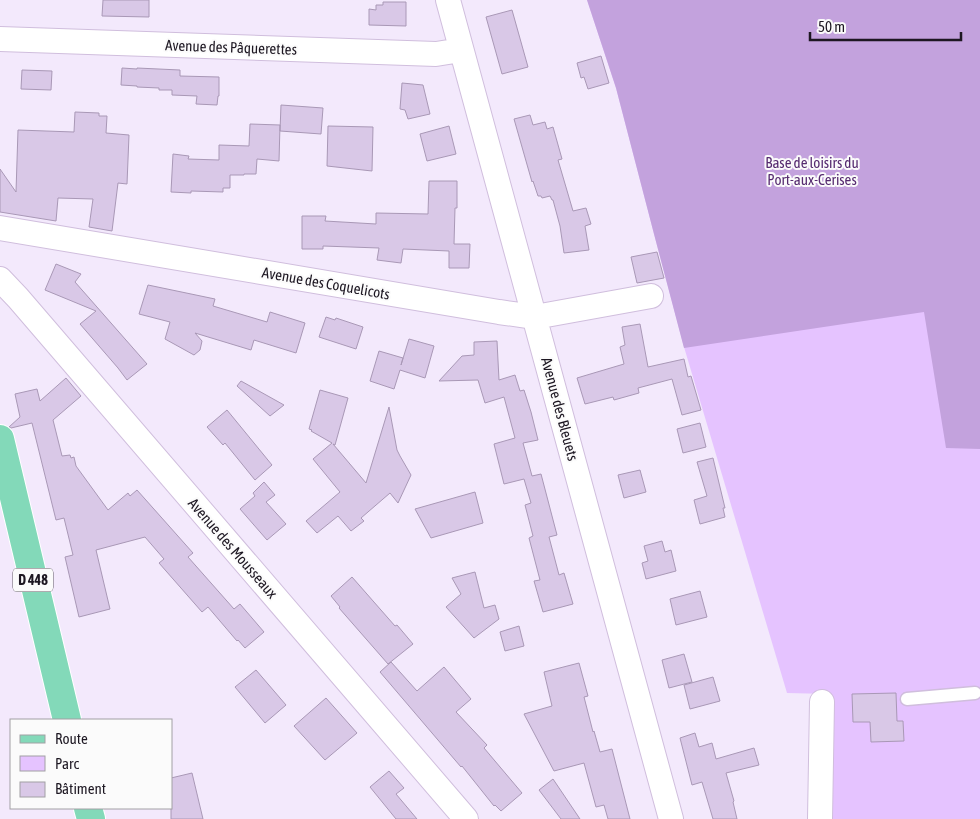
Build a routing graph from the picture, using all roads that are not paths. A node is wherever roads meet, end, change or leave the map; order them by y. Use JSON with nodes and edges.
{"nodes":[{"id":1,"x":448,"y":0,"type":"edge"},
{"id":2,"x":0,"y":39,"type":"edge"},
{"id":3,"x":461,"y":50,"type":"junction"},
{"id":4,"x":0,"y":228,"type":"edge"},
{"id":5,"x":0,"y":278,"type":"edge"},
{"id":6,"x":651,"y":296,"type":"dead end"},
{"id":7,"x":535,"y":317,"type":"junction"},
{"id":8,"x":0,"y":439,"type":"edge"},
{"id":9,"x":975,"y":693,"type":"dead end"},
{"id":10,"x":907,"y":699,"type":"dead end"},
{"id":11,"x":822,"y":702,"type":"dead end"},
{"id":12,"x":67,"y":719,"type":"edge"},
{"id":13,"x":466,"y":819,"type":"edge"},
{"id":14,"x":671,"y":819,"type":"edge"},
{"id":15,"x":820,"y":819,"type":"edge"}],
"edges":[{"from":1,"to":3,"type":"street","name":"Avenue des Bleuets"},
{"from":2,"to":3,"type":"street","name":"Avenue des Pâquerettes"},
{"from":3,"to":7,"type":"street","name":"Avenue des Bleuets"},
{"from":4,"to":7,"type":"street","name":"Avenue des Coquelicots"},
{"from":5,"to":13,"type":"street","name":"Avenue des Mousseaux"},
{"from":6,"to":7,"type":"street","name":"Avenue des Coquelicots"},
{"from":7,"to":14,"type":"street","name":"Avenue des Bleuets"},
{"from":8,"to":12,"type":"main road","number":"D 448"},
{"from":9,"to":10,"type":"lane"},
{"from":11,"to":15,"type":"street"}]}
